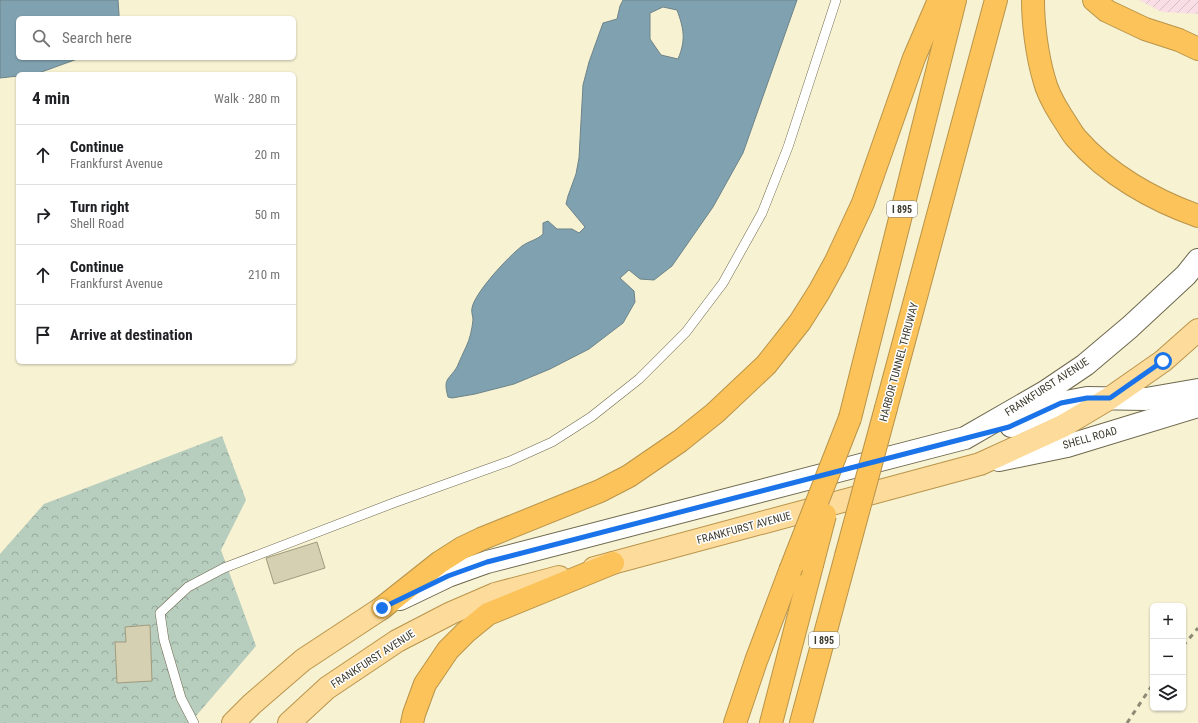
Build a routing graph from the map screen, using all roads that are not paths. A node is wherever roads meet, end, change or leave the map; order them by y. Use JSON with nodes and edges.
{"nodes":[{"id":1,"x":836,"y":0,"type":"edge"},
{"id":2,"x":939,"y":0,"type":"edge"},
{"id":3,"x":955,"y":0,"type":"edge"},
{"id":4,"x":996,"y":0,"type":"edge"},
{"id":5,"x":1033,"y":0,"type":"edge"},
{"id":6,"x":1094,"y":0,"type":"edge"},
{"id":7,"x":1188,"y":39,"type":"edge"},
{"id":8,"x":1198,"y":50,"type":"edge"},
{"id":9,"x":1198,"y":216,"type":"edge"},
{"id":10,"x":1198,"y":260,"type":"edge"},
{"id":11,"x":1198,"y":330,"type":"edge"},
{"id":12,"x":1198,"y":390,"type":"edge"},
{"id":13,"x":1110,"y":398,"type":"junction"},
{"id":14,"x":1198,"y":406,"type":"edge"},
{"id":15,"x":850,"y":418,"type":"junction"},
{"id":16,"x":965,"y":438,"type":"junction"},
{"id":17,"x":980,"y":464,"type":"junction"},
{"id":18,"x":613,"y":563,"type":"junction"},
{"id":19,"x":382,"y":608,"type":"junction"},
{"id":20,"x":194,"y":723,"type":"edge"},
{"id":21,"x":233,"y":723,"type":"edge"},
{"id":22,"x":289,"y":723,"type":"edge"},
{"id":23,"x":412,"y":723,"type":"edge"},
{"id":24,"x":735,"y":723,"type":"edge"},
{"id":25,"x":771,"y":723,"type":"edge"},
{"id":26,"x":801,"y":723,"type":"edge"}],
"edges":[{"from":1,"to":20,"type":"lane"},
{"from":2,"to":19,"type":"highway"},
{"from":3,"to":15,"type":"highway","number":"I 895"},
{"from":4,"to":26,"type":"highway","name":"HARBOR TUNNEL THRUWAY","number":"I 895","bridge":true},
{"from":5,"to":9,"type":"highway"},
{"from":6,"to":7,"type":"highway"},
{"from":7,"to":8,"type":"highway"},
{"from":10,"to":16,"type":"main road","name":"FRANKFURST AVENUE"},
{"from":11,"to":13,"type":"main road","name":"FRANKFURST AVENUE"},
{"from":12,"to":13,"type":"main road"},
{"from":13,"to":16,"type":"main road"},
{"from":13,"to":17,"type":"main road","name":"FRANKFURST AVENUE"},
{"from":14,"to":17,"type":"main road","name":"SHELL ROAD"},
{"from":15,"to":24,"type":"highway","bridge":true},
{"from":15,"to":25,"type":"highway","number":"I 895","bridge":true},
{"from":16,"to":19,"type":"main road","name":"FRANKFURST AVENUE"},
{"from":17,"to":18,"type":"main road","name":"FRANKFURST AVENUE"},
{"from":18,"to":22,"type":"main road","name":"FRANKFURST AVENUE"},
{"from":18,"to":23,"type":"highway"},
{"from":19,"to":21,"type":"main road","name":"FRANKFURST AVENUE"}]}
